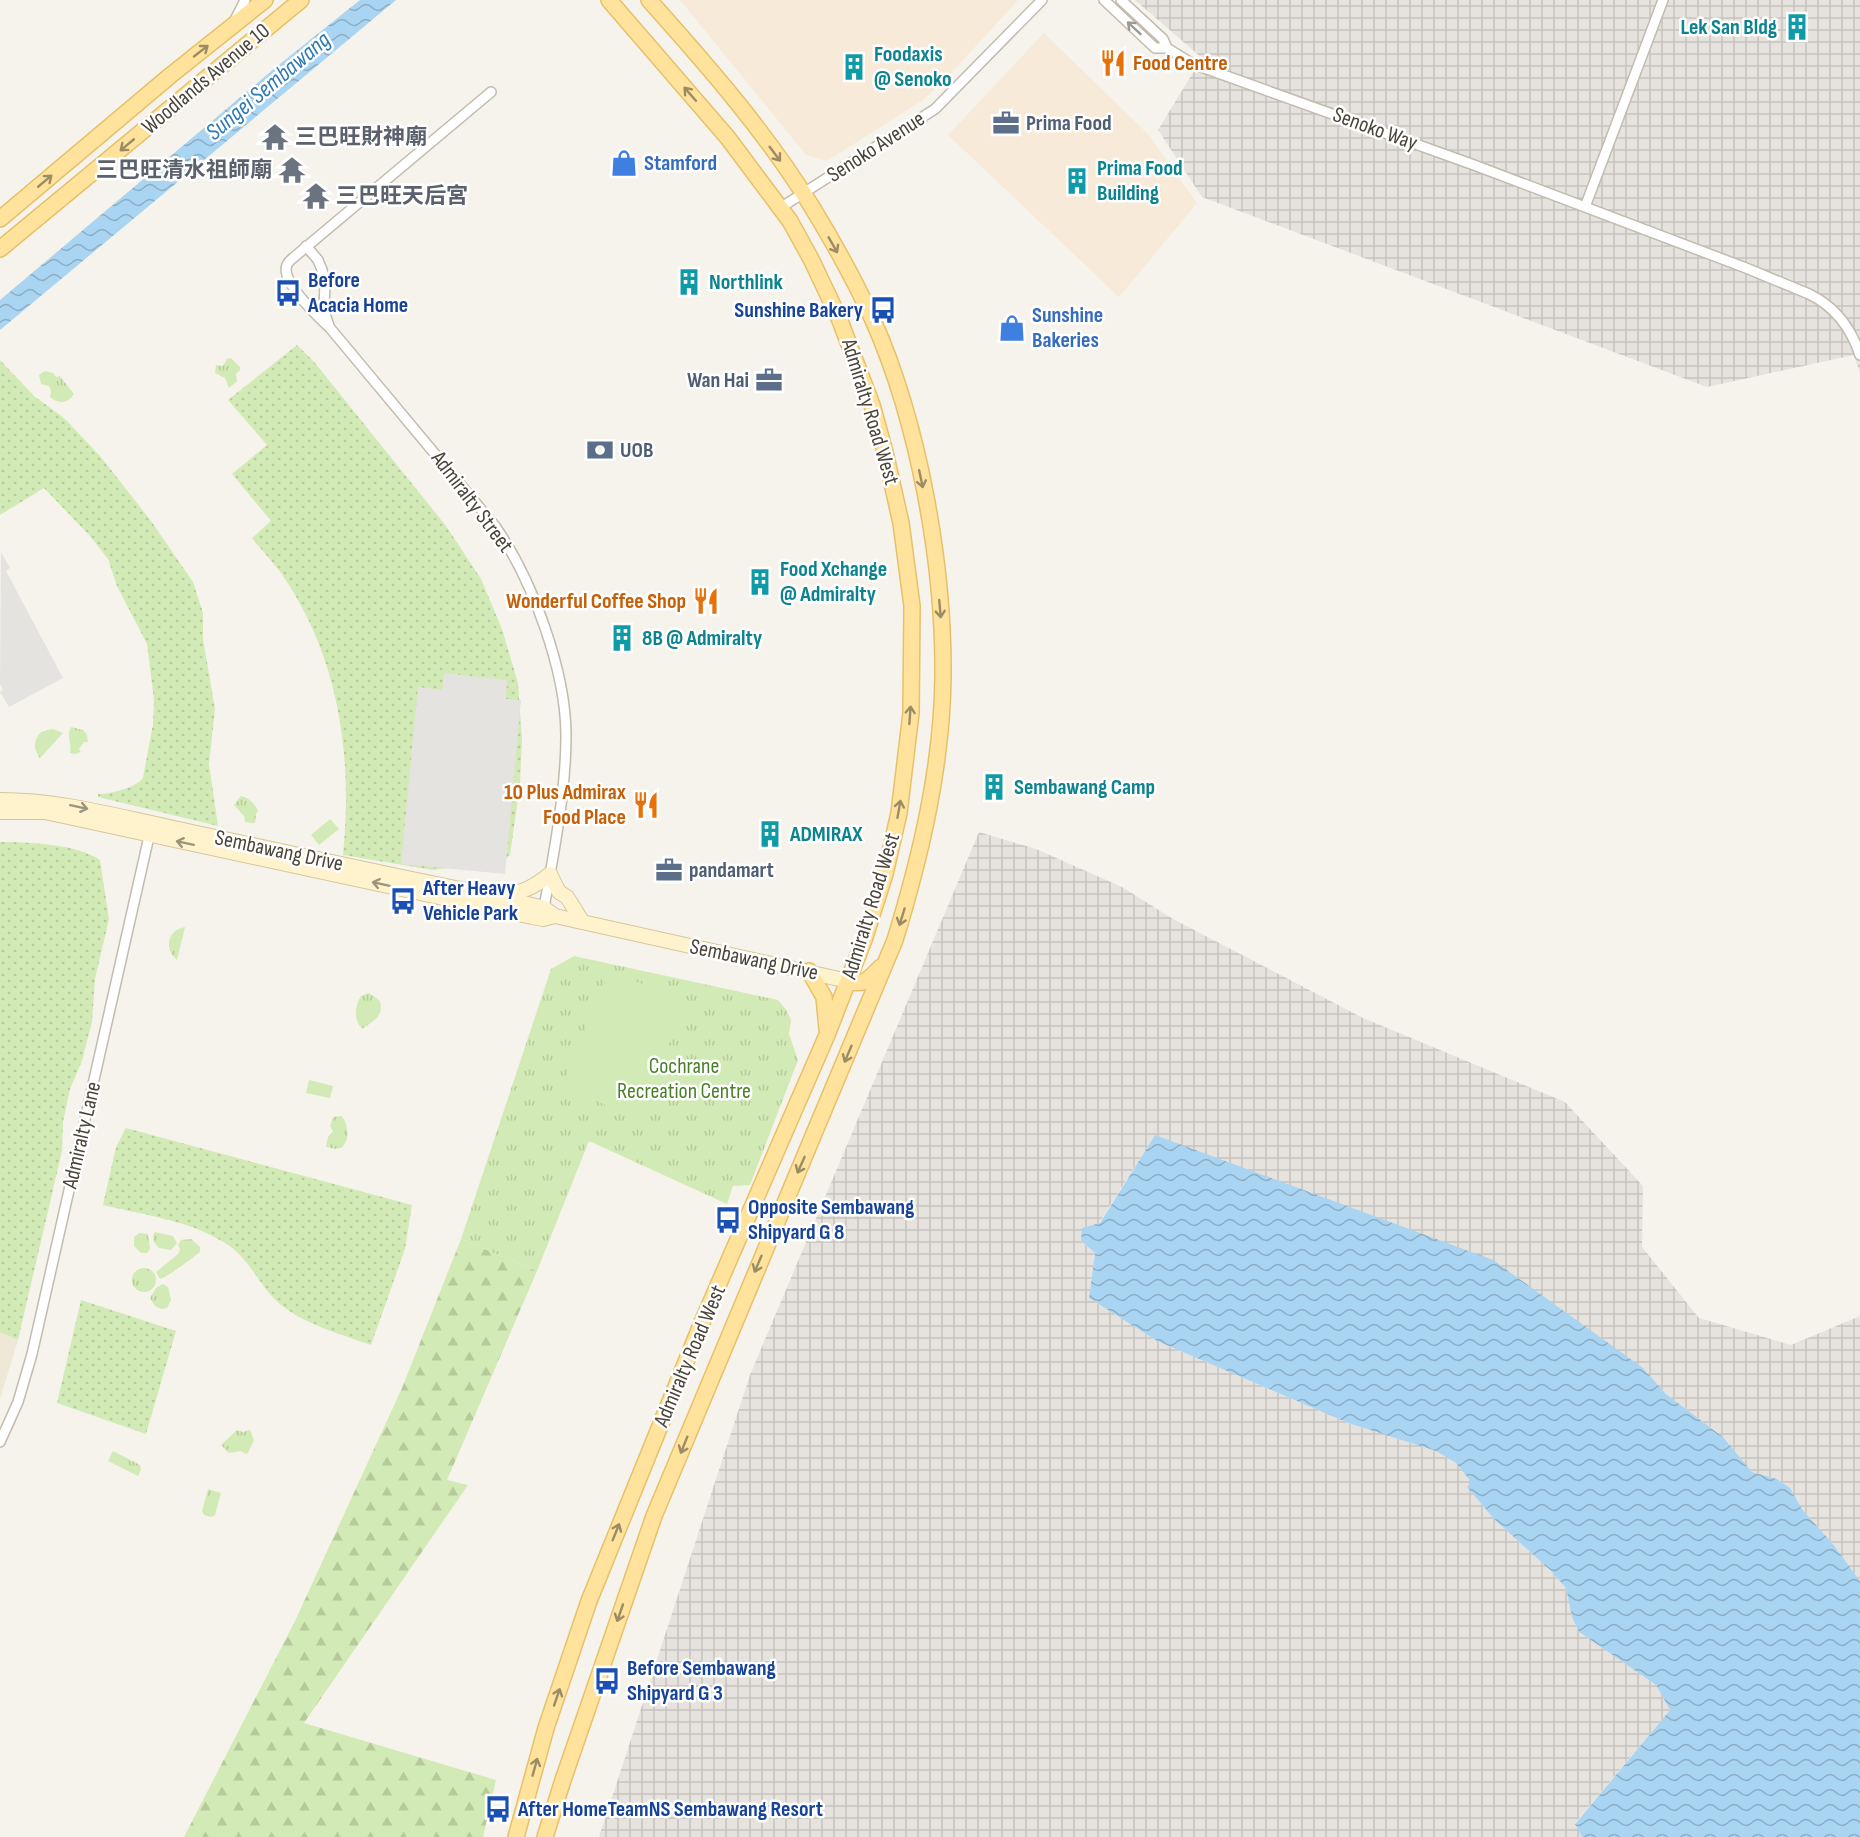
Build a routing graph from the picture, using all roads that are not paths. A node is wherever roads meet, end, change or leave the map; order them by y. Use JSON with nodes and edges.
{"nodes":[{"id":1,"x":245,"y":0,"type":"edge"},
{"id":2,"x":265,"y":0,"type":"edge"},
{"id":3,"x":301,"y":0,"type":"edge"},
{"id":4,"x":609,"y":0,"type":"edge"},
{"id":5,"x":649,"y":0,"type":"edge"},
{"id":6,"x":1042,"y":0,"type":"edge"},
{"id":7,"x":1104,"y":0,"type":"edge"},
{"id":8,"x":1121,"y":0,"type":"edge"},
{"id":9,"x":1663,"y":0,"type":"edge"},
{"id":10,"x":232,"y":28,"type":"junction"},
{"id":11,"x":1167,"y":48,"type":"junction"},
{"id":12,"x":490,"y":92,"type":"dead end"},
{"id":13,"x":803,"y":194,"type":"junction"},
{"id":14,"x":1585,"y":207,"type":"junction"},
{"id":15,"x":780,"y":208,"type":"junction"},
{"id":16,"x":0,"y":219,"type":"edge"},
{"id":17,"x":306,"y":246,"type":"junction"},
{"id":18,"x":0,"y":249,"type":"edge"},
{"id":19,"x":330,"y":328,"type":"junction"},
{"id":20,"x":1860,"y":354,"type":"edge"},
{"id":21,"x":0,"y":800,"type":"edge"},
{"id":22,"x":0,"y":812,"type":"edge"},
{"id":23,"x":151,"y":829,"type":"junction"},
{"id":24,"x":550,"y":874,"type":"junction"},
{"id":25,"x":495,"y":896,"type":"junction"},
{"id":26,"x":547,"y":914,"type":"junction"},
{"id":27,"x":582,"y":921,"type":"junction"},
{"id":28,"x":885,"y":963,"type":"junction"},
{"id":29,"x":809,"y":971,"type":"junction"},
{"id":30,"x":848,"y":981,"type":"junction"},
{"id":31,"x":827,"y":1035,"type":"junction"},
{"id":32,"x":0,"y":1442,"type":"edge"},
{"id":33,"x":516,"y":1837,"type":"edge"},
{"id":34,"x":545,"y":1837,"type":"edge"}],
"edges":[{"from":1,"to":10,"type":"street"},
{"from":2,"to":10,"type":"main road","name":"Woodlands Avenue 10"},
{"from":3,"to":18,"type":"main road","name":"Woodlands Avenue 10","one_way":true},
{"from":15,"to":4,"type":"main road","name":"Admiralty Road West","one_way":true},
{"from":5,"to":13,"type":"main road","name":"Admiralty Road West","one_way":true},
{"from":6,"to":13,"type":"street","name":"Senoko Avenue"},
{"from":11,"to":7,"type":"street","name":"Senoko Way","one_way":true},
{"from":8,"to":11,"type":"street","name":"Senoko Way"},
{"from":9,"to":14,"type":"street"},
{"from":16,"to":10,"type":"main road","name":"Woodlands Avenue 10","one_way":true},
{"from":11,"to":14,"type":"street","name":"Senoko Way"},
{"from":12,"to":17,"type":"street","name":"Admiralty Street"},
{"from":13,"to":15,"type":"street","name":"Senoko Avenue"},
{"from":13,"to":28,"type":"main road","name":"Admiralty Road West","one_way":true},
{"from":14,"to":20,"type":"street","name":"Senoko Way"},
{"from":30,"to":15,"type":"main road","name":"Admiralty Road West","one_way":true},
{"from":17,"to":19,"type":"street","name":"Admiralty Street"},
{"from":17,"to":19,"type":"street","name":"Admiralty Street"},
{"from":19,"to":24,"type":"street","name":"Admiralty Street"},
{"from":21,"to":23,"type":"main road","name":"Sembawang Drive","one_way":true},
{"from":22,"to":23,"type":"main road","name":"Sembawang Drive"},
{"from":23,"to":25,"type":"main road","name":"Sembawang Drive"},
{"from":26,"to":23,"type":"main road","name":"Sembawang Drive","one_way":true},
{"from":23,"to":32,"type":"street","name":"Admiralty Lane"},
{"from":24,"to":25,"type":"main road"},
{"from":24,"to":26,"type":"street","name":"Admiralty Street"},
{"from":24,"to":27,"type":"main road"},
{"from":25,"to":26,"type":"main road","name":"Sembawang Drive"},
{"from":26,"to":27,"type":"main road","name":"Sembawang Drive"},
{"from":27,"to":29,"type":"main road","name":"Sembawang Drive"},
{"from":28,"to":30,"type":"main road"},
{"from":28,"to":34,"type":"main road","name":"Admiralty Road West","one_way":true},
{"from":29,"to":30,"type":"main road","name":"Sembawang Drive"},
{"from":29,"to":31,"type":"main road"},
{"from":30,"to":31,"type":"main road","name":"Admiralty Road West"},
{"from":33,"to":31,"type":"main road","name":"Admiralty Road West","one_way":true}]}
